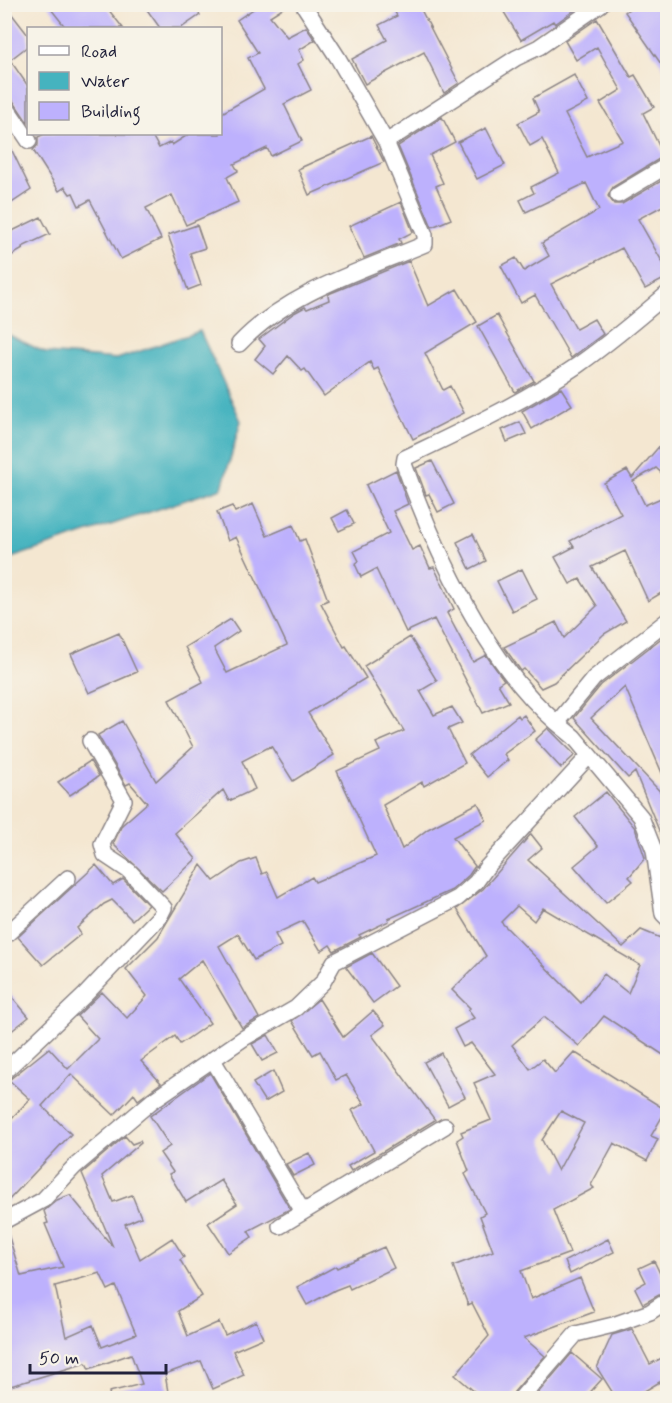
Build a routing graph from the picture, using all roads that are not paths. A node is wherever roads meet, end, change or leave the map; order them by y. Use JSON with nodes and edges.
{"nodes":[{"id":1,"x":303,"y":4,"type":"edge"},
{"id":2,"x":600,"y":4,"type":"edge"},
{"id":3,"x":4,"y":104,"type":"edge"},
{"id":4,"x":29,"y":141,"type":"dead end"},
{"id":5,"x":386,"y":142,"type":"junction"},
{"id":6,"x":668,"y":165,"type":"edge"},
{"id":7,"x":618,"y":195,"type":"dead end"},
{"id":8,"x":668,"y":293,"type":"edge"},
{"id":9,"x":239,"y":344,"type":"dead end"},
{"id":10,"x":668,"y":620,"type":"edge"},
{"id":11,"x":557,"y":723,"type":"junction"},
{"id":12,"x":90,"y":741,"type":"dead end"},
{"id":13,"x":588,"y":757,"type":"junction"},
{"id":14,"x":68,"y":878,"type":"dead end"},
{"id":15,"x":668,"y":919,"type":"edge"},
{"id":16,"x":4,"y":937,"type":"edge"},
{"id":17,"x":213,"y":1060,"type":"junction"},
{"id":18,"x":4,"y":1072,"type":"edge"},
{"id":19,"x":445,"y":1126,"type":"dead end"},
{"id":20,"x":302,"y":1210,"type":"junction"},
{"id":21,"x":5,"y":1219,"type":"edge"},
{"id":22,"x":280,"y":1226,"type":"dead end"},
{"id":23,"x":668,"y":1300,"type":"edge"},
{"id":24,"x":521,"y":1398,"type":"edge"}],
"edges":[{"from":1,"to":5,"type":"street"},
{"from":2,"to":5,"type":"street"},
{"from":3,"to":4,"type":"street"},
{"from":5,"to":9,"type":"street"},
{"from":6,"to":7,"type":"street"},
{"from":8,"to":11,"type":"street"},
{"from":10,"to":11,"type":"street"},
{"from":11,"to":13,"type":"street"},
{"from":12,"to":18,"type":"street"},
{"from":13,"to":15,"type":"street"},
{"from":13,"to":17,"type":"street"},
{"from":14,"to":16,"type":"street"},
{"from":17,"to":20,"type":"street"},
{"from":17,"to":21,"type":"street"},
{"from":19,"to":20,"type":"street"},
{"from":20,"to":22,"type":"street"},
{"from":23,"to":24,"type":"street"}]}
